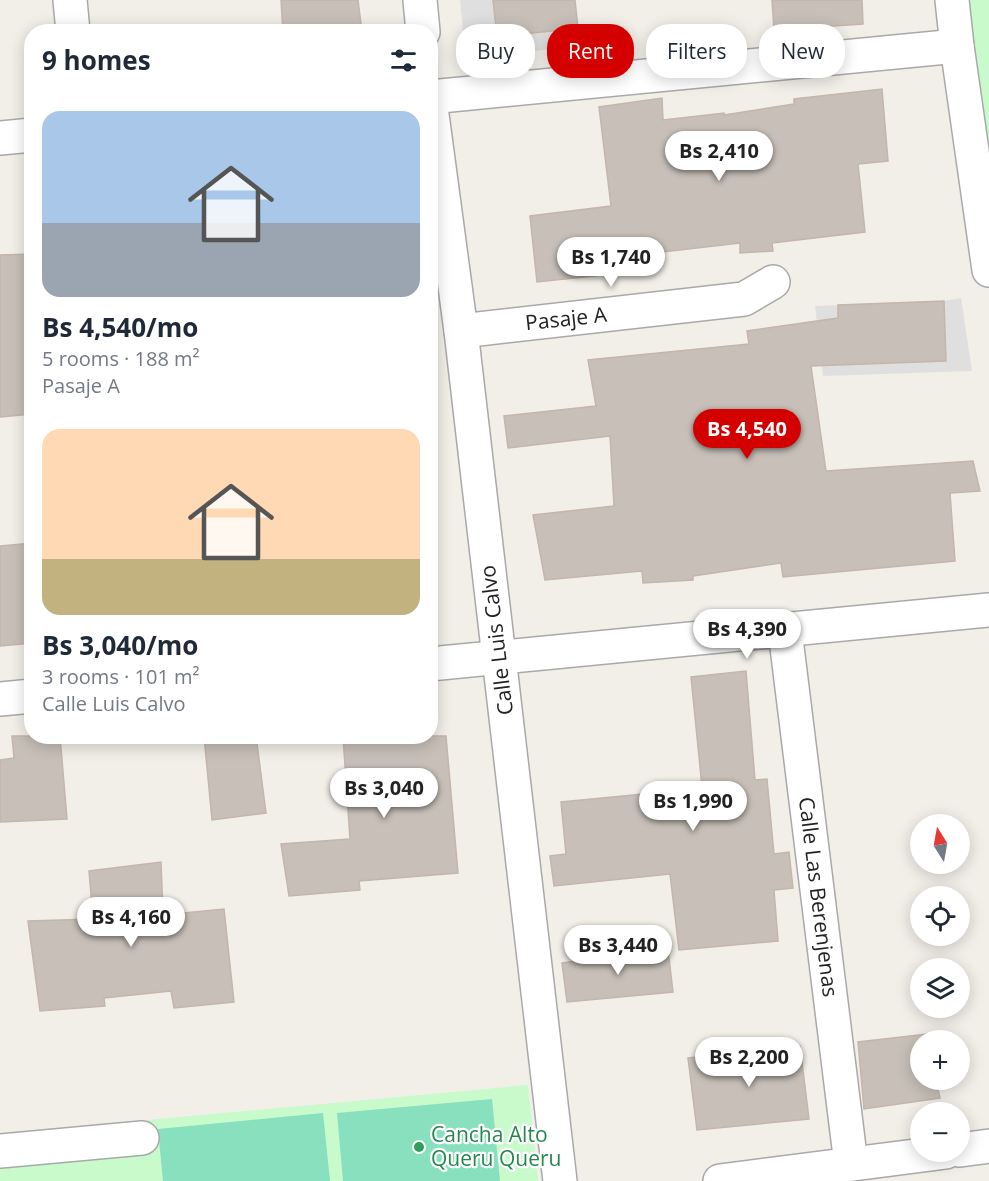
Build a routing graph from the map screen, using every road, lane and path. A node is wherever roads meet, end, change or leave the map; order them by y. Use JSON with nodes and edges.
{"nodes":[{"id":1,"x":70,"y":0,"type":"edge"},
{"id":2,"x":420,"y":0,"type":"edge"},
{"id":3,"x":952,"y":0,"type":"edge"},
{"id":4,"x":72,"y":24,"type":"edge"},
{"id":5,"x":422,"y":24,"type":"edge"},
{"id":6,"x":957,"y":46,"type":"junction"},
{"id":7,"x":438,"y":97,"type":"edge"},
{"id":8,"x":24,"y":136,"type":"edge"},
{"id":9,"x":0,"y":138,"type":"edge"},
{"id":10,"x":438,"y":158,"type":"edge"},
{"id":11,"x":989,"y":270,"type":"edge"},
{"id":12,"x":773,"y":282,"type":"dead end"},
{"id":13,"x":461,"y":331,"type":"junction"},
{"id":14,"x":989,"y":610,"type":"edge"},
{"id":15,"x":785,"y":631,"type":"junction"},
{"id":16,"x":499,"y":658,"type":"junction"},
{"id":17,"x":438,"y":663,"type":"edge"},
{"id":18,"x":24,"y":697,"type":"edge"},
{"id":19,"x":0,"y":699,"type":"edge"},
{"id":20,"x":142,"y":1138,"type":"dead end"},
{"id":21,"x":989,"y":1146,"type":"edge"},
{"id":22,"x":970,"y":1149,"type":"edge"},
{"id":23,"x":0,"y":1151,"type":"edge"},
{"id":24,"x":910,"y":1157,"type":"edge"},
{"id":25,"x":851,"y":1164,"type":"junction"},
{"id":26,"x":560,"y":1181,"type":"edge"},
{"id":27,"x":720,"y":1181,"type":"edge"}],
"edges":[{"from":1,"to":4,"type":"street"},
{"from":2,"to":5,"type":"street"},
{"from":3,"to":6,"type":"street"},
{"from":6,"to":7,"type":"street"},
{"from":6,"to":11,"type":"street"},
{"from":8,"to":9,"type":"street"},
{"from":10,"to":13,"type":"street","name":"Calle Luis Calvo"},
{"from":12,"to":13,"type":"street","name":"Pasaje A"},
{"from":13,"to":16,"type":"street","name":"Calle Luis Calvo"},
{"from":14,"to":15,"type":"street"},
{"from":15,"to":16,"type":"street"},
{"from":15,"to":25,"type":"street","name":"Calle Las Berenjenas"},
{"from":16,"to":17,"type":"street"},
{"from":16,"to":26,"type":"street","name":"Calle Luis Calvo"},
{"from":18,"to":19,"type":"street"},
{"from":20,"to":23,"type":"street"},
{"from":21,"to":22,"type":"street"},
{"from":24,"to":25,"type":"street"},
{"from":25,"to":27,"type":"street"}]}
